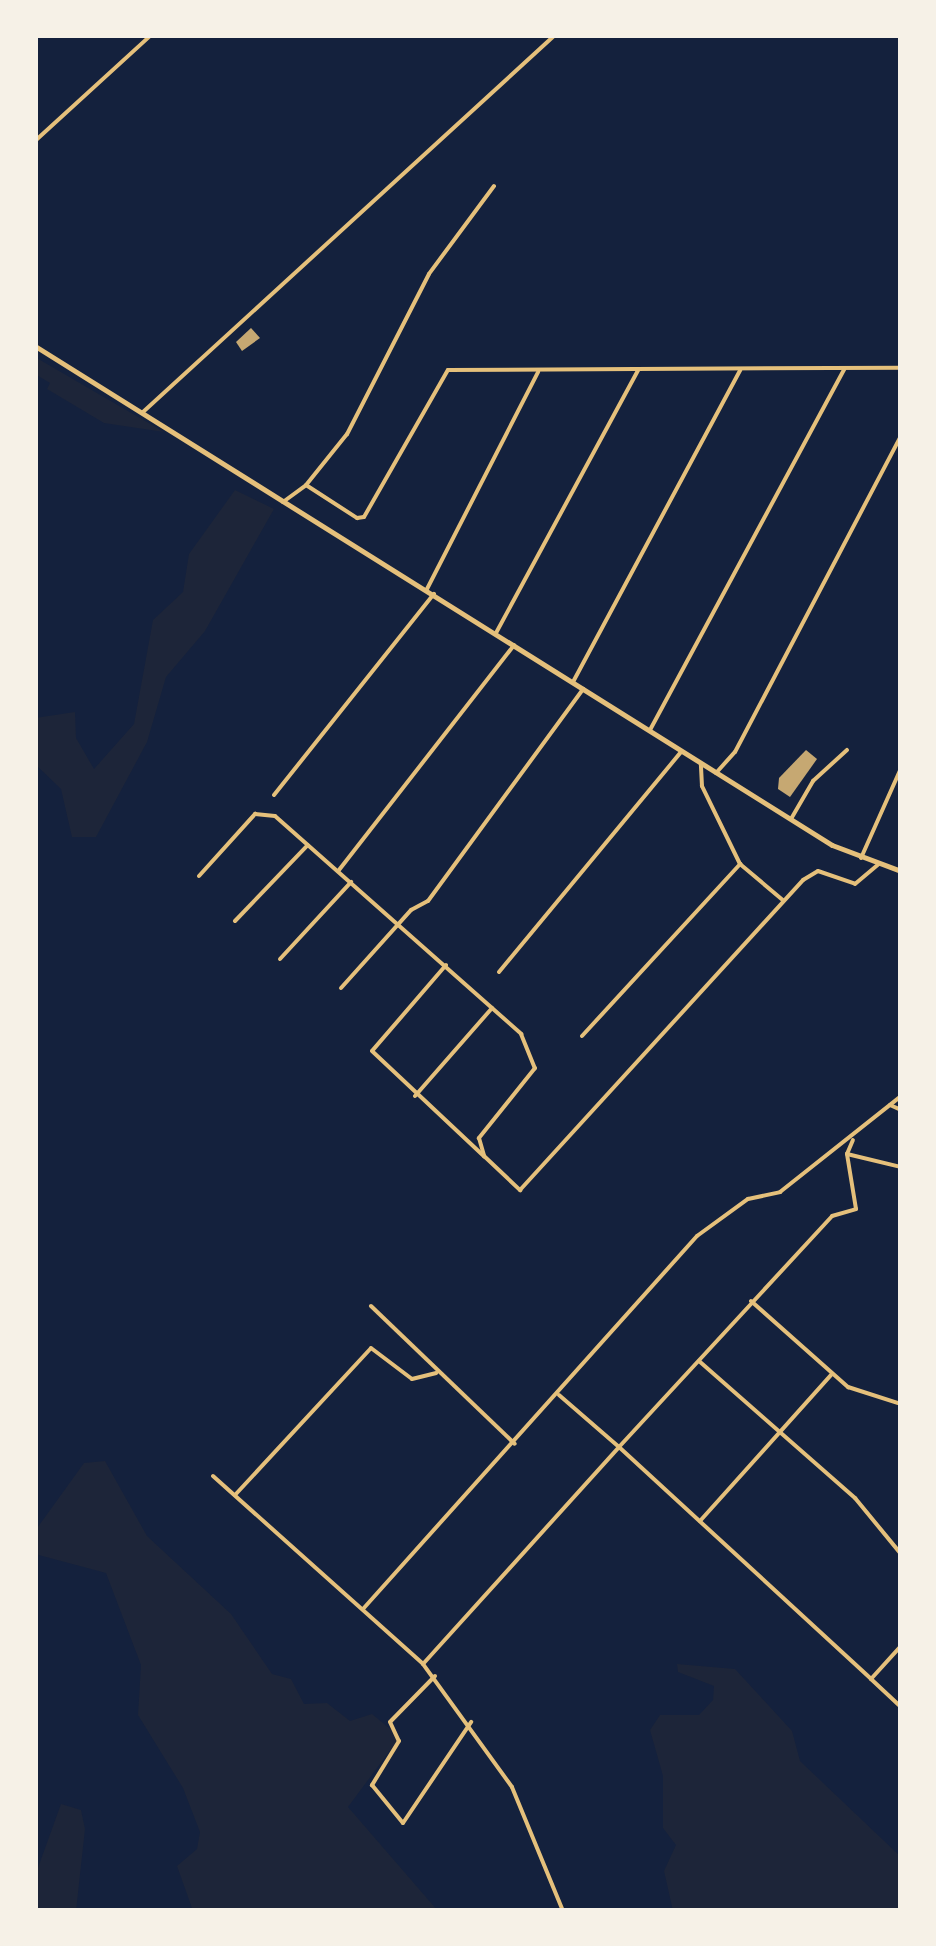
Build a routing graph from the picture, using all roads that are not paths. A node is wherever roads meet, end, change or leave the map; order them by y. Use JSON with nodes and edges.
{"nodes":[{"id":1,"x":150,"y":35,"type":"edge"},
{"id":2,"x":555,"y":35,"type":"edge"},
{"id":3,"x":35,"y":140,"type":"edge"},
{"id":4,"x":494,"y":186,"type":"dead end"},
{"id":5,"x":35,"y":346,"type":"edge"},
{"id":6,"x":901,"y":368,"type":"edge"},
{"id":7,"x":844,"y":369,"type":"junction"},
{"id":8,"x":638,"y":370,"type":"junction"},
{"id":9,"x":740,"y":370,"type":"junction"},
{"id":10,"x":538,"y":372,"type":"junction"},
{"id":11,"x":143,"y":412,"type":"junction"},
{"id":12,"x":901,"y":436,"type":"edge"},
{"id":13,"x":306,"y":485,"type":"junction"},
{"id":14,"x":283,"y":502,"type":"junction"},
{"id":15,"x":426,"y":590,"type":"junction"},
{"id":16,"x":434,"y":594,"type":"junction"},
{"id":17,"x":496,"y":634,"type":"junction"},
{"id":18,"x":514,"y":645,"type":"junction"},
{"id":19,"x":573,"y":682,"type":"junction"},
{"id":20,"x":583,"y":689,"type":"junction"},
{"id":21,"x":650,"y":731,"type":"junction"},
{"id":22,"x":846,"y":750,"type":"dead end"},
{"id":23,"x":682,"y":752,"type":"junction"},
{"id":24,"x":701,"y":764,"type":"junction"},
{"id":25,"x":901,"y":768,"type":"edge"},
{"id":26,"x":716,"y":773,"type":"junction"},
{"id":27,"x":274,"y":795,"type":"dead end"},
{"id":28,"x":791,"y":819,"type":"junction"},
{"id":29,"x":308,"y":845,"type":"junction"},
{"id":30,"x":860,"y":858,"type":"junction"},
{"id":31,"x":740,"y":864,"type":"junction"},
{"id":32,"x":879,"y":864,"type":"junction"},
{"id":33,"x":339,"y":871,"type":"junction"},
{"id":34,"x":901,"y":871,"type":"edge"},
{"id":35,"x":199,"y":876,"type":"dead end"},
{"id":36,"x":351,"y":882,"type":"junction"},
{"id":37,"x":784,"y":900,"type":"junction"},
{"id":38,"x":234,"y":921,"type":"dead end"},
{"id":39,"x":400,"y":924,"type":"junction"},
{"id":40,"x":280,"y":959,"type":"dead end"},
{"id":41,"x":446,"y":965,"type":"junction"},
{"id":42,"x":499,"y":972,"type":"dead end"},
{"id":43,"x":341,"y":988,"type":"dead end"},
{"id":44,"x":492,"y":1008,"type":"junction"},
{"id":45,"x":582,"y":1036,"type":"dead end"},
{"id":46,"x":415,"y":1096,"type":"junction"},
{"id":47,"x":901,"y":1096,"type":"edge"},
{"id":48,"x":890,"y":1106,"type":"junction"},
{"id":49,"x":901,"y":1110,"type":"edge"},
{"id":50,"x":855,"y":1136,"type":"junction"},
{"id":51,"x":847,"y":1154,"type":"junction"},
{"id":52,"x":484,"y":1156,"type":"junction"},
{"id":53,"x":901,"y":1166,"type":"edge"},
{"id":54,"x":750,"y":1300,"type":"junction"},
{"id":55,"x":371,"y":1306,"type":"dead end"},
{"id":56,"x":698,"y":1359,"type":"junction"},
{"id":57,"x":436,"y":1372,"type":"junction"},
{"id":58,"x":832,"y":1374,"type":"junction"},
{"id":59,"x":559,"y":1395,"type":"junction"},
{"id":60,"x":901,"y":1404,"type":"edge"},
{"id":61,"x":781,"y":1432,"type":"junction"},
{"id":62,"x":516,"y":1444,"type":"junction"},
{"id":63,"x":619,"y":1447,"type":"junction"},
{"id":64,"x":213,"y":1476,"type":"dead end"},
{"id":65,"x":235,"y":1495,"type":"junction"},
{"id":66,"x":700,"y":1522,"type":"junction"},
{"id":67,"x":901,"y":1554,"type":"edge"},
{"id":68,"x":363,"y":1608,"type":"junction"},
{"id":69,"x":901,"y":1646,"type":"edge"},
{"id":70,"x":423,"y":1664,"type":"junction"},
{"id":71,"x":435,"y":1676,"type":"junction"},
{"id":72,"x":871,"y":1678,"type":"junction"},
{"id":73,"x":901,"y":1707,"type":"edge"},
{"id":74,"x":471,"y":1722,"type":"junction"},
{"id":75,"x":563,"y":1911,"type":"edge"}],
"edges":[{"from":1,"to":3,"type":"street"},
{"from":2,"to":11,"type":"street"},
{"from":4,"to":13,"type":"street"},
{"from":5,"to":11,"type":"street"},
{"from":6,"to":7,"type":"street"},
{"from":7,"to":9,"type":"street"},
{"from":7,"to":21,"type":"street"},
{"from":8,"to":9,"type":"street"},
{"from":8,"to":10,"type":"street"},
{"from":8,"to":17,"type":"street"},
{"from":9,"to":19,"type":"street"},
{"from":10,"to":13,"type":"street"},
{"from":10,"to":15,"type":"street"},
{"from":11,"to":14,"type":"street"},
{"from":12,"to":26,"type":"street"},
{"from":13,"to":14,"type":"street"},
{"from":14,"to":15,"type":"street"},
{"from":15,"to":16,"type":"street"},
{"from":16,"to":17,"type":"street"},
{"from":16,"to":27,"type":"street"},
{"from":17,"to":18,"type":"street"},
{"from":18,"to":19,"type":"street"},
{"from":18,"to":33,"type":"street"},
{"from":19,"to":20,"type":"street"},
{"from":20,"to":21,"type":"street"},
{"from":20,"to":39,"type":"street"},
{"from":21,"to":23,"type":"street"},
{"from":22,"to":28,"type":"street"},
{"from":23,"to":24,"type":"street"},
{"from":23,"to":42,"type":"street"},
{"from":24,"to":26,"type":"street"},
{"from":24,"to":31,"type":"street"},
{"from":25,"to":30,"type":"street"},
{"from":26,"to":28,"type":"street"},
{"from":28,"to":30,"type":"street"},
{"from":29,"to":33,"type":"street"},
{"from":29,"to":35,"type":"street"},
{"from":29,"to":38,"type":"street"},
{"from":30,"to":32,"type":"street"},
{"from":31,"to":37,"type":"street"},
{"from":31,"to":45,"type":"street"},
{"from":32,"to":34,"type":"street"},
{"from":32,"to":37,"type":"street"},
{"from":33,"to":36,"type":"street"},
{"from":36,"to":39,"type":"street"},
{"from":36,"to":40,"type":"street"},
{"from":37,"to":52,"type":"street"},
{"from":39,"to":41,"type":"street"},
{"from":39,"to":43,"type":"street"},
{"from":41,"to":44,"type":"street"},
{"from":41,"to":46,"type":"street"},
{"from":44,"to":46,"type":"street"},
{"from":44,"to":52,"type":"street"},
{"from":46,"to":52,"type":"street"},
{"from":47,"to":48,"type":"street"},
{"from":48,"to":49,"type":"street"},
{"from":48,"to":50,"type":"street"},
{"from":50,"to":51,"type":"street"},
{"from":50,"to":59,"type":"street"},
{"from":51,"to":53,"type":"street"},
{"from":51,"to":54,"type":"street"},
{"from":54,"to":56,"type":"street"},
{"from":54,"to":58,"type":"street"},
{"from":55,"to":57,"type":"street"},
{"from":56,"to":61,"type":"street"},
{"from":56,"to":63,"type":"street"},
{"from":57,"to":62,"type":"street"},
{"from":57,"to":65,"type":"street"},
{"from":58,"to":60,"type":"street"},
{"from":58,"to":61,"type":"street"},
{"from":59,"to":62,"type":"street"},
{"from":59,"to":63,"type":"street"},
{"from":61,"to":66,"type":"street"},
{"from":61,"to":67,"type":"street"},
{"from":62,"to":68,"type":"street"},
{"from":63,"to":66,"type":"street"},
{"from":63,"to":70,"type":"street"},
{"from":64,"to":65,"type":"street"},
{"from":65,"to":68,"type":"street"},
{"from":66,"to":72,"type":"street"},
{"from":68,"to":70,"type":"street"},
{"from":69,"to":72,"type":"street"},
{"from":70,"to":71,"type":"street"},
{"from":71,"to":74,"type":"street"},
{"from":71,"to":74,"type":"street"},
{"from":72,"to":73,"type":"street"},
{"from":74,"to":75,"type":"street"}]}
